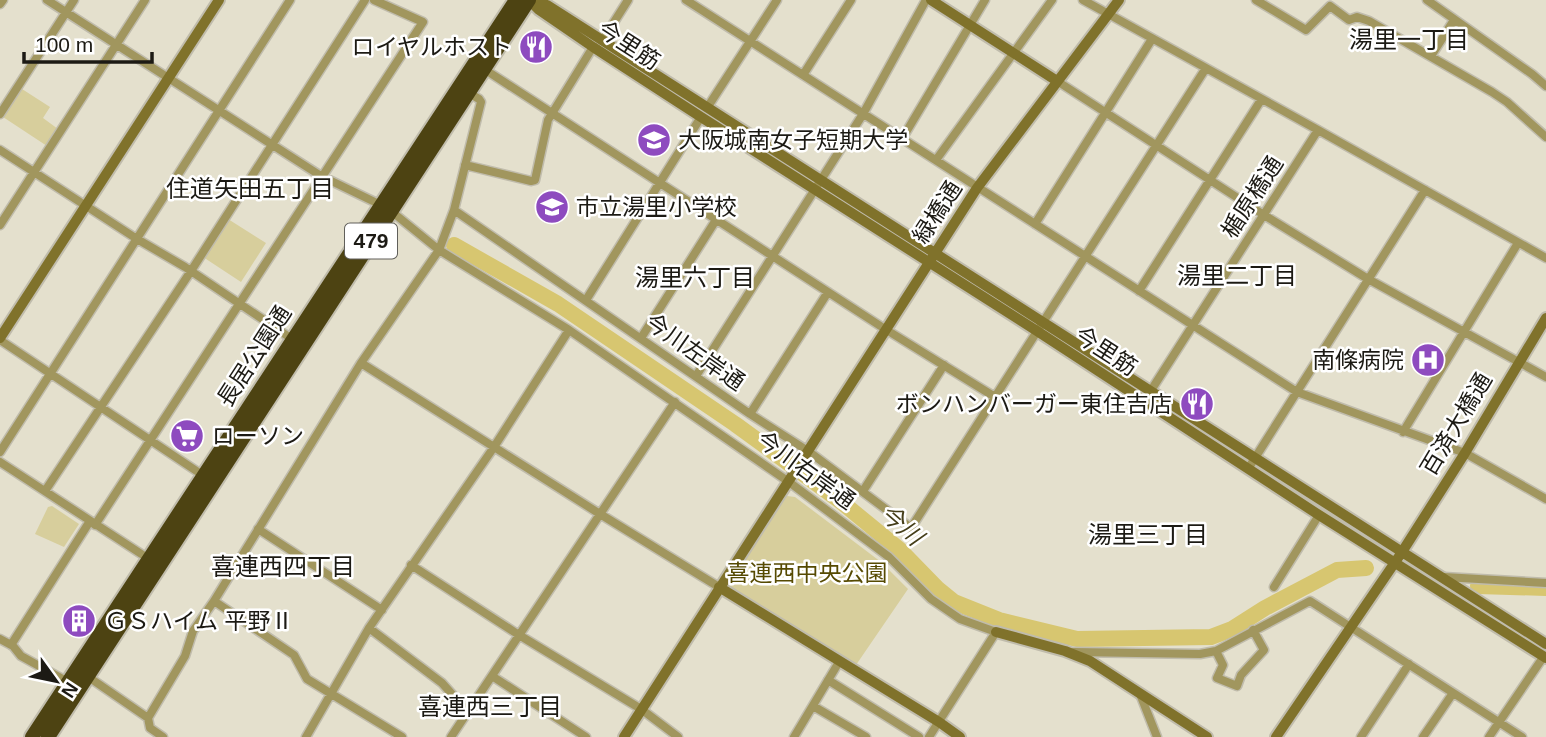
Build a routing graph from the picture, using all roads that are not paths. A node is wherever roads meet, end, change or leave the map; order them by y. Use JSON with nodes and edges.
{"nodes":[{"id":1,"x":47,"y":0,"type":"edge"},
{"id":2,"x":74,"y":0,"type":"edge"},
{"id":3,"x":145,"y":0,"type":"edge"},
{"id":4,"x":219,"y":0,"type":"edge"},
{"id":5,"x":290,"y":0,"type":"edge"},
{"id":6,"x":365,"y":0,"type":"edge"},
{"id":7,"x":374,"y":0,"type":"edge"},
{"id":8,"x":516,"y":0,"type":"edge"},
{"id":9,"x":529,"y":0,"type":"edge"},
{"id":10,"x":628,"y":0,"type":"edge"},
{"id":11,"x":686,"y":0,"type":"edge"},
{"id":12,"x":777,"y":0,"type":"edge"},
{"id":13,"x":851,"y":0,"type":"edge"},
{"id":14,"x":928,"y":0,"type":"edge"},
{"id":15,"x":985,"y":0,"type":"edge"},
{"id":16,"x":1052,"y":0,"type":"edge"},
{"id":17,"x":1083,"y":0,"type":"edge"},
{"id":18,"x":1119,"y":0,"type":"edge"},
{"id":19,"x":1256,"y":0,"type":"edge"},
{"id":20,"x":1427,"y":0,"type":"edge"},
{"id":21,"x":696,"y":3,"type":"edge"},
{"id":22,"x":66,"y":12,"type":"junction"},
{"id":23,"x":1108,"y":14,"type":"junction"},
{"id":24,"x":1454,"y":20,"type":"junction"},
{"id":25,"x":970,"y":25,"type":"junction"},
{"id":26,"x":1152,"y":38,"type":"junction"},
{"id":27,"x":750,"y":42,"type":"junction"},
{"id":28,"x":116,"y":44,"type":"junction"},
{"id":29,"x":598,"y":44,"type":"junction"},
{"id":30,"x":1013,"y":53,"type":"junction"},
{"id":31,"x":1431,"y":56,"type":"junction"},
{"id":32,"x":1206,"y":68,"type":"junction"},
{"id":33,"x":484,"y":69,"type":"junction"},
{"id":34,"x":803,"y":75,"type":"junction"},
{"id":35,"x":168,"y":78,"type":"junction"},
{"id":36,"x":1057,"y":81,"type":"junction"},
{"id":37,"x":1546,"y":86,"type":"edge"},
{"id":38,"x":469,"y":93,"type":"junction"},
{"id":39,"x":1262,"y":100,"type":"junction"},
{"id":40,"x":220,"y":111,"type":"junction"},
{"id":41,"x":1107,"y":112,"type":"junction"},
{"id":42,"x":704,"y":113,"type":"junction"},
{"id":43,"x":0,"y":114,"type":"edge"},
{"id":44,"x":552,"y":114,"type":"junction"},
{"id":45,"x":863,"y":114,"type":"junction"},
{"id":46,"x":1318,"y":130,"type":"junction"},
{"id":47,"x":1546,"y":137,"type":"edge"},
{"id":48,"x":902,"y":139,"type":"junction"},
{"id":49,"x":272,"y":144,"type":"junction"},
{"id":50,"x":1157,"y":145,"type":"junction"},
{"id":51,"x":0,"y":150,"type":"edge"},
{"id":52,"x":936,"y":160,"type":"junction"},
{"id":53,"x":465,"y":166,"type":"junction"},
{"id":54,"x":34,"y":172,"type":"junction"},
{"id":55,"x":321,"y":176,"type":"junction"},
{"id":56,"x":1210,"y":180,"type":"junction"},
{"id":57,"x":659,"y":184,"type":"junction"},
{"id":58,"x":818,"y":185,"type":"junction"},
{"id":59,"x":977,"y":188,"type":"junction"},
{"id":60,"x":1425,"y":190,"type":"junction"},
{"id":61,"x":86,"y":205,"type":"junction"},
{"id":62,"x":386,"y":208,"type":"junction"},
{"id":63,"x":454,"y":210,"type":"junction"},
{"id":64,"x":1264,"y":215,"type":"junction"},
{"id":65,"x":716,"y":220,"type":"junction"},
{"id":66,"x":1035,"y":224,"type":"junction"},
{"id":67,"x":0,"y":225,"type":"edge"},
{"id":68,"x":137,"y":239,"type":"junction"},
{"id":69,"x":1518,"y":243,"type":"junction"},
{"id":70,"x":439,"y":250,"type":"junction"},
{"id":71,"x":773,"y":255,"type":"junction"},
{"id":72,"x":1085,"y":257,"type":"junction"},
{"id":73,"x":932,"y":258,"type":"junction"},
{"id":74,"x":1546,"y":258,"type":"edge"},
{"id":75,"x":191,"y":271,"type":"junction"},
{"id":76,"x":1368,"y":279,"type":"junction"},
{"id":77,"x":1139,"y":291,"type":"junction"},
{"id":78,"x":828,"y":292,"type":"junction"},
{"id":79,"x":586,"y":300,"type":"junction"},
{"id":80,"x":239,"y":304,"type":"junction"},
{"id":81,"x":1546,"y":318,"type":"edge"},
{"id":82,"x":1192,"y":325,"type":"junction"},
{"id":83,"x":1039,"y":327,"type":"junction"},
{"id":84,"x":885,"y":329,"type":"junction"},
{"id":85,"x":569,"y":330,"type":"junction"},
{"id":86,"x":1463,"y":332,"type":"junction"},
{"id":87,"x":641,"y":338,"type":"junction"},
{"id":88,"x":0,"y":339,"type":"edge"},
{"id":89,"x":292,"y":339,"type":"junction"},
{"id":90,"x":1519,"y":362,"type":"junction"},
{"id":91,"x":361,"y":363,"type":"junction"},
{"id":92,"x":944,"y":365,"type":"junction"},
{"id":93,"x":50,"y":373,"type":"junction"},
{"id":94,"x":696,"y":376,"type":"junction"},
{"id":95,"x":1546,"y":377,"type":"edge"},
{"id":96,"x":1150,"y":392,"type":"junction"},
{"id":97,"x":1297,"y":392,"type":"junction"},
{"id":98,"x":995,"y":397,"type":"junction"},
{"id":99,"x":675,"y":402,"type":"junction"},
{"id":100,"x":100,"y":406,"type":"junction"},
{"id":101,"x":750,"y":414,"type":"junction"},
{"id":102,"x":1403,"y":432,"type":"junction"},
{"id":103,"x":150,"y":440,"type":"junction"},
{"id":104,"x":494,"y":447,"type":"junction"},
{"id":105,"x":0,"y":452,"type":"edge"},
{"id":106,"x":1465,"y":453,"type":"junction"},
{"id":107,"x":806,"y":454,"type":"junction"},
{"id":108,"x":0,"y":462,"type":"edge"},
{"id":109,"x":1251,"y":464,"type":"junction"},
{"id":110,"x":208,"y":479,"type":"junction"},
{"id":111,"x":789,"y":482,"type":"junction"},
{"id":112,"x":45,"y":491,"type":"junction"},
{"id":113,"x":863,"y":491,"type":"junction"},
{"id":114,"x":1546,"y":499,"type":"edge"},
{"id":115,"x":600,"y":514,"type":"junction"},
{"id":116,"x":1319,"y":515,"type":"junction"},
{"id":117,"x":92,"y":523,"type":"junction"},
{"id":118,"x":258,"y":529,"type":"junction"},
{"id":119,"x":1402,"y":552,"type":"junction"},
{"id":120,"x":149,"y":559,"type":"junction"},
{"id":121,"x":1395,"y":563,"type":"junction"},
{"id":122,"x":411,"y":565,"type":"junction"},
{"id":123,"x":1440,"y":576,"type":"junction"},
{"id":124,"x":1546,"y":583,"type":"edge"},
{"id":125,"x":719,"y":587,"type":"junction"},
{"id":126,"x":1274,"y":587,"type":"dead end"},
{"id":127,"x":214,"y":601,"type":"junction"},
{"id":128,"x":382,"y":610,"type":"junction"},
{"id":129,"x":1351,"y":627,"type":"junction"},
{"id":130,"x":369,"y":628,"type":"junction"},
{"id":131,"x":1253,"y":630,"type":"junction"},
{"id":132,"x":996,"y":632,"type":"junction"},
{"id":133,"x":519,"y":635,"type":"junction"},
{"id":134,"x":0,"y":639,"type":"edge"},
{"id":135,"x":1546,"y":644,"type":"edge"},
{"id":136,"x":12,"y":645,"type":"junction"},
{"id":137,"x":1065,"y":651,"type":"junction"},
{"id":138,"x":1216,"y":651,"type":"junction"},
{"id":139,"x":1545,"y":657,"type":"edge"},
{"id":140,"x":839,"y":662,"type":"junction"},
{"id":141,"x":1409,"y":664,"type":"junction"},
{"id":142,"x":87,"y":676,"type":"junction"},
{"id":143,"x":492,"y":676,"type":"junction"},
{"id":144,"x":828,"y":680,"type":"junction"},
{"id":145,"x":68,"y":682,"type":"junction"},
{"id":146,"x":332,"y":693,"type":"junction"},
{"id":147,"x":1453,"y":693,"type":"junction"},
{"id":148,"x":1140,"y":694,"type":"junction"},
{"id":149,"x":813,"y":706,"type":"junction"},
{"id":150,"x":641,"y":709,"type":"junction"},
{"id":151,"x":468,"y":712,"type":"junction"},
{"id":152,"x":148,"y":718,"type":"junction"},
{"id":153,"x":939,"y":722,"type":"junction"},
{"id":154,"x":1499,"y":722,"type":"junction"},
{"id":155,"x":32,"y":737,"type":"edge"},
{"id":156,"x":48,"y":737,"type":"edge"},
{"id":157,"x":163,"y":737,"type":"edge"},
{"id":158,"x":306,"y":737,"type":"edge"},
{"id":159,"x":402,"y":737,"type":"edge"},
{"id":160,"x":452,"y":737,"type":"edge"},
{"id":161,"x":586,"y":737,"type":"edge"},
{"id":162,"x":624,"y":737,"type":"edge"},
{"id":163,"x":678,"y":737,"type":"edge"},
{"id":164,"x":794,"y":737,"type":"edge"},
{"id":165,"x":866,"y":737,"type":"edge"},
{"id":166,"x":919,"y":737,"type":"edge"},
{"id":167,"x":929,"y":737,"type":"edge"},
{"id":168,"x":960,"y":737,"type":"edge"},
{"id":169,"x":1157,"y":737,"type":"edge"},
{"id":170,"x":1207,"y":737,"type":"edge"},
{"id":171,"x":1276,"y":737,"type":"edge"},
{"id":172,"x":1361,"y":737,"type":"edge"},
{"id":173,"x":1423,"y":737,"type":"edge"},
{"id":174,"x":1489,"y":737,"type":"edge"},
{"id":175,"x":1522,"y":737,"type":"edge"}],
"edges":[{"from":1,"to":22,"type":"street","name":"今川右岸通"},
{"from":2,"to":22,"type":"street"},
{"from":3,"to":28,"type":"street"},
{"from":4,"to":35,"type":"street"},
{"from":5,"to":40,"type":"street"},
{"from":6,"to":49,"type":"street"},
{"from":7,"to":55,"type":"street"},
{"from":8,"to":62,"type":"highway","name":"長居公園通","number":"479"},
{"from":9,"to":29,"type":"street","name":"今里筋"},
{"from":9,"to":33,"type":"highway","name":"長居公園通","number":"479"},
{"from":10,"to":29,"type":"street"},
{"from":11,"to":21,"type":"street"},
{"from":12,"to":27,"type":"street"},
{"from":13,"to":34,"type":"street"},
{"from":14,"to":25,"type":"street"},
{"from":14,"to":45,"type":"street"},
{"from":15,"to":25,"type":"street"},
{"from":16,"to":30,"type":"street"},
{"from":17,"to":23,"type":"street"},
{"from":18,"to":23,"type":"street","name":"緑橋通"},
{"from":19,"to":31,"type":"street"},
{"from":20,"to":24,"type":"street"},
{"from":21,"to":27,"type":"street"},
{"from":22,"to":28,"type":"street","name":"今川右岸通"},
{"from":22,"to":43,"type":"street"},
{"from":23,"to":26,"type":"street"},
{"from":23,"to":36,"type":"street","name":"緑橋通"},
{"from":24,"to":31,"type":"street"},
{"from":24,"to":37,"type":"street"},
{"from":25,"to":30,"type":"street"},
{"from":25,"to":48,"type":"street"},
{"from":26,"to":32,"type":"street"},
{"from":26,"to":41,"type":"street"},
{"from":27,"to":34,"type":"street"},
{"from":27,"to":42,"type":"street"},
{"from":28,"to":35,"type":"street","name":"今川右岸通"},
{"from":28,"to":54,"type":"street"},
{"from":29,"to":42,"type":"street","name":"今里筋"},
{"from":29,"to":44,"type":"street"},
{"from":30,"to":36,"type":"street"},
{"from":30,"to":52,"type":"street"},
{"from":31,"to":47,"type":"street"},
{"from":32,"to":39,"type":"street"},
{"from":32,"to":50,"type":"street"},
{"from":33,"to":38,"type":"highway","name":"長居公園通","number":"479"},
{"from":33,"to":44,"type":"street"},
{"from":34,"to":45,"type":"street"},
{"from":35,"to":40,"type":"street","name":"今川右岸通"},
{"from":35,"to":61,"type":"street"},
{"from":36,"to":41,"type":"street"},
{"from":36,"to":59,"type":"street","name":"緑橋通"},
{"from":38,"to":53,"type":"street"},
{"from":38,"to":62,"type":"highway","name":"長居公園通","number":"479"},
{"from":39,"to":46,"type":"street"},
{"from":39,"to":56,"type":"street"},
{"from":40,"to":49,"type":"street","name":"今川右岸通"},
{"from":40,"to":68,"type":"street"},
{"from":41,"to":50,"type":"street"},
{"from":41,"to":66,"type":"street"},
{"from":42,"to":57,"type":"street"},
{"from":42,"to":58,"type":"street","name":"今里筋"},
{"from":44,"to":53,"type":"street"},
{"from":44,"to":57,"type":"street"},
{"from":45,"to":48,"type":"street"},
{"from":45,"to":58,"type":"street"},
{"from":46,"to":60,"type":"street"},
{"from":46,"to":64,"type":"street","name":"楯原橋通"},
{"from":48,"to":52,"type":"street"},
{"from":49,"to":55,"type":"street","name":"今川右岸通"},
{"from":49,"to":75,"type":"street"},
{"from":50,"to":56,"type":"street"},
{"from":50,"to":72,"type":"street"},
{"from":51,"to":54,"type":"street"},
{"from":52,"to":59,"type":"street"},
{"from":53,"to":63,"type":"street"},
{"from":54,"to":61,"type":"street"},
{"from":54,"to":67,"type":"street"},
{"from":55,"to":62,"type":"street","name":"今川右岸通"},
{"from":55,"to":80,"type":"street"},
{"from":56,"to":64,"type":"street"},
{"from":56,"to":77,"type":"street"},
{"from":57,"to":65,"type":"street"},
{"from":57,"to":79,"type":"street"},
{"from":58,"to":71,"type":"street"},
{"from":58,"to":73,"type":"street","name":"今里筋"},
{"from":59,"to":66,"type":"street"},
{"from":59,"to":73,"type":"street","name":"緑橋通"},
{"from":60,"to":69,"type":"street"},
{"from":60,"to":76,"type":"street"},
{"from":61,"to":68,"type":"street"},
{"from":61,"to":88,"type":"street"},
{"from":62,"to":70,"type":"street","name":"今川右岸通"},
{"from":62,"to":89,"type":"highway","name":"長居公園通","number":"479"},
{"from":62,"to":110,"type":"highway","name":"長居公園通","number":"479"},
{"from":63,"to":70,"type":"street"},
{"from":63,"to":79,"type":"street","name":"今川左岸通"},
{"from":64,"to":76,"type":"street"},
{"from":64,"to":82,"type":"street","name":"楯原橋通"},
{"from":65,"to":71,"type":"street"},
{"from":65,"to":87,"type":"street"},
{"from":66,"to":72,"type":"street"},
{"from":68,"to":75,"type":"street"},
{"from":68,"to":93,"type":"street"},
{"from":69,"to":74,"type":"street"},
{"from":69,"to":86,"type":"street"},
{"from":70,"to":85,"type":"street","name":"今川右岸通"},
{"from":70,"to":91,"type":"street"},
{"from":71,"to":78,"type":"street"},
{"from":71,"to":94,"type":"street"},
{"from":72,"to":77,"type":"street"},
{"from":72,"to":83,"type":"street"},
{"from":73,"to":83,"type":"street","name":"今里筋"},
{"from":73,"to":84,"type":"street","name":"緑橋通"},
{"from":75,"to":80,"type":"street"},
{"from":75,"to":100,"type":"street"},
{"from":76,"to":86,"type":"street"},
{"from":76,"to":97,"type":"street"},
{"from":77,"to":82,"type":"street"},
{"from":78,"to":84,"type":"street"},
{"from":78,"to":101,"type":"street"},
{"from":79,"to":87,"type":"street","name":"今川左岸通"},
{"from":80,"to":89,"type":"street"},
{"from":80,"to":103,"type":"street"},
{"from":81,"to":90,"type":"street","name":"百済大橋通"},
{"from":82,"to":96,"type":"street","name":"楯原橋通"},
{"from":82,"to":97,"type":"street"},
{"from":83,"to":96,"type":"street","name":"今里筋"},
{"from":83,"to":98,"type":"street"},
{"from":83,"to":109,"type":"street","name":"今里筋"},
{"from":84,"to":92,"type":"street"},
{"from":84,"to":107,"type":"street","name":"緑橋通"},
{"from":85,"to":99,"type":"street","name":"今川右岸通"},
{"from":85,"to":104,"type":"street"},
{"from":86,"to":90,"type":"street"},
{"from":86,"to":102,"type":"street"},
{"from":87,"to":94,"type":"street","name":"今川左岸通"},
{"from":88,"to":93,"type":"street"},
{"from":89,"to":110,"type":"highway","name":"長居公園通","number":"479"},
{"from":90,"to":95,"type":"street"},
{"from":90,"to":106,"type":"street","name":"百済大橋通"},
{"from":91,"to":104,"type":"street"},
{"from":91,"to":118,"type":"street"},
{"from":92,"to":98,"type":"street"},
{"from":92,"to":113,"type":"street"},
{"from":93,"to":100,"type":"street"},
{"from":93,"to":105,"type":"street"},
{"from":94,"to":101,"type":"street","name":"今川左岸通"},
{"from":96,"to":109,"type":"street","name":"今里筋"},
{"from":97,"to":102,"type":"street"},
{"from":97,"to":109,"type":"street"},
{"from":98,"to":113,"type":"street","name":"今川左岸通"},
{"from":99,"to":111,"type":"street","name":"今川右岸通"},
{"from":99,"to":115,"type":"street"},
{"from":100,"to":103,"type":"street"},
{"from":100,"to":112,"type":"street"},
{"from":101,"to":107,"type":"street","name":"今川左岸通"},
{"from":102,"to":106,"type":"street"},
{"from":103,"to":110,"type":"street"},
{"from":103,"to":117,"type":"street"},
{"from":104,"to":115,"type":"street"},
{"from":104,"to":122,"type":"street"},
{"from":106,"to":114,"type":"street"},
{"from":106,"to":119,"type":"street","name":"百済大橋通"},
{"from":107,"to":111,"type":"street","name":"緑橋通"},
{"from":107,"to":113,"type":"street","name":"今川左岸通"},
{"from":108,"to":112,"type":"street"},
{"from":109,"to":116,"type":"street","name":"今里筋"},
{"from":109,"to":119,"type":"street","name":"今里筋"},
{"from":110,"to":120,"type":"highway","name":"長居公園通","number":"479"},
{"from":110,"to":142,"type":"highway","name":"長居公園通","number":"479"},
{"from":111,"to":125,"type":"street"},
{"from":111,"to":132,"type":"street","name":"今川右岸通"},
{"from":112,"to":117,"type":"street"},
{"from":115,"to":125,"type":"street"},
{"from":115,"to":133,"type":"street"},
{"from":116,"to":121,"type":"street","name":"今里筋"},
{"from":116,"to":126,"type":"street"},
{"from":117,"to":120,"type":"street"},
{"from":117,"to":136,"type":"street"},
{"from":118,"to":127,"type":"street"},
{"from":118,"to":128,"type":"street"},
{"from":119,"to":121,"type":"street","name":"百済大橋通"},
{"from":119,"to":123,"type":"street","name":"今里筋"},
{"from":120,"to":145,"type":"highway","name":"長居公園通","number":"479"},
{"from":121,"to":129,"type":"street"},
{"from":121,"to":139,"type":"street","name":"今里筋"},
{"from":122,"to":128,"type":"street"},
{"from":122,"to":133,"type":"street"},
{"from":123,"to":124,"type":"street"},
{"from":123,"to":135,"type":"street","name":"今里筋"},
{"from":125,"to":140,"type":"street"},
{"from":125,"to":150,"type":"street"},
{"from":127,"to":146,"type":"street"},
{"from":127,"to":152,"type":"street"},
{"from":128,"to":130,"type":"street"},
{"from":129,"to":131,"type":"street","name":"今川右岸通"},
{"from":129,"to":141,"type":"street"},
{"from":129,"to":171,"type":"street"},
{"from":130,"to":146,"type":"street"},
{"from":130,"to":151,"type":"street"},
{"from":131,"to":138,"type":"street","name":"今川右岸通"},
{"from":131,"to":138,"type":"street"},
{"from":132,"to":137,"type":"street","name":"今川右岸通"},
{"from":132,"to":153,"type":"street"},
{"from":133,"to":143,"type":"street"},
{"from":133,"to":150,"type":"street"},
{"from":134,"to":136,"type":"street"},
{"from":136,"to":145,"type":"street"},
{"from":137,"to":138,"type":"street","name":"今川右岸通"},
{"from":137,"to":148,"type":"street"},
{"from":139,"to":154,"type":"street"},
{"from":140,"to":144,"type":"street"},
{"from":140,"to":153,"type":"street"},
{"from":141,"to":147,"type":"street"},
{"from":141,"to":172,"type":"street"},
{"from":142,"to":152,"type":"street"},
{"from":142,"to":156,"type":"highway","name":"長居公園通","number":"479"},
{"from":143,"to":151,"type":"street"},
{"from":143,"to":161,"type":"street"},
{"from":144,"to":149,"type":"street"},
{"from":144,"to":166,"type":"street"},
{"from":145,"to":155,"type":"highway","name":"長居公園通","number":"479"},
{"from":146,"to":158,"type":"street"},
{"from":146,"to":159,"type":"street"},
{"from":147,"to":154,"type":"street"},
{"from":147,"to":173,"type":"street"},
{"from":148,"to":169,"type":"street"},
{"from":148,"to":170,"type":"street"},
{"from":149,"to":164,"type":"street"},
{"from":149,"to":165,"type":"street"},
{"from":150,"to":162,"type":"street"},
{"from":150,"to":163,"type":"street"},
{"from":151,"to":160,"type":"street"},
{"from":152,"to":157,"type":"street"},
{"from":153,"to":167,"type":"street"},
{"from":153,"to":168,"type":"street"},
{"from":154,"to":174,"type":"street"},
{"from":154,"to":175,"type":"street"}]}
